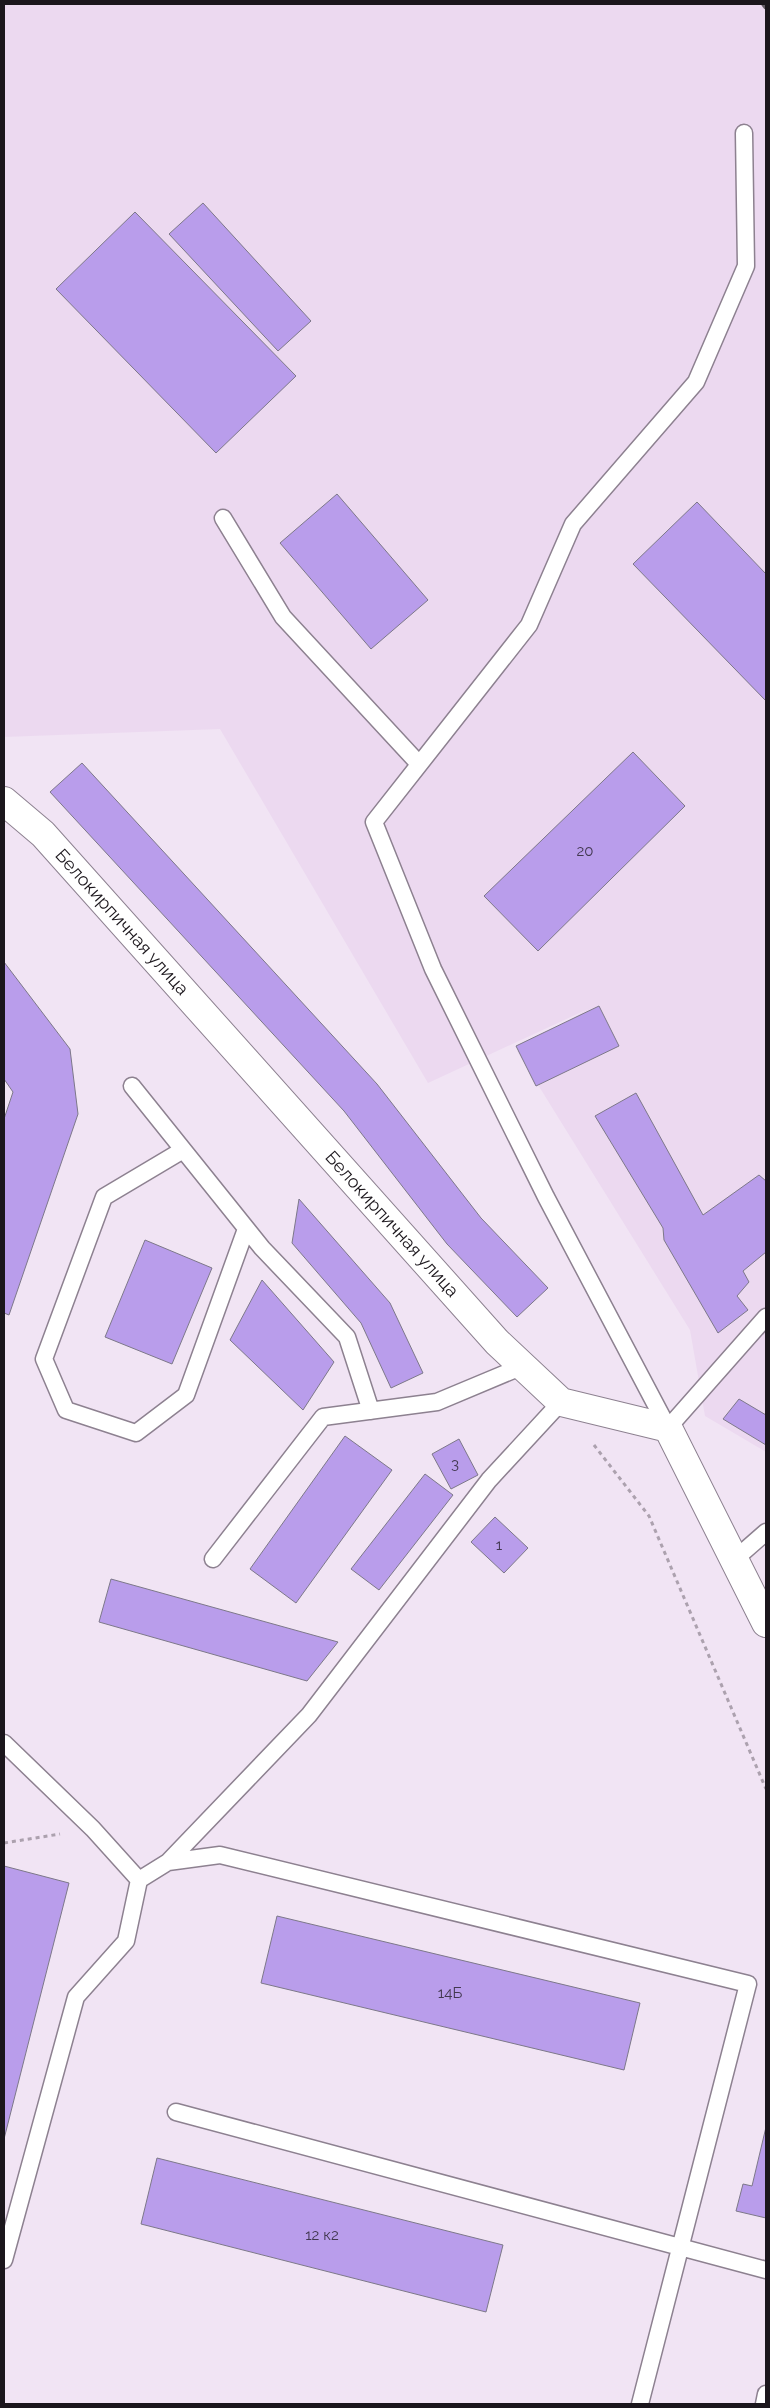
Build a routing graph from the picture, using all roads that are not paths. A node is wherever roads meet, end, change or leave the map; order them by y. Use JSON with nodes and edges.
{"nodes":[{"id":1,"x":744,"y":133,"type":"dead end"},
{"id":2,"x":223,"y":518,"type":"dead end"},
{"id":3,"x":419,"y":764,"type":"junction"},
{"id":4,"x":4,"y":801,"type":"edge"},
{"id":5,"x":132,"y":1086,"type":"dead end"},
{"id":6,"x":183,"y":1150,"type":"junction"},
{"id":7,"x":246,"y":1229,"type":"junction"},
{"id":8,"x":766,"y":1316,"type":"edge"},
{"id":9,"x":523,"y":1366,"type":"junction"},
{"id":10,"x":561,"y":1402,"type":"junction"},
{"id":11,"x":371,"y":1411,"type":"junction"},
{"id":12,"x":668,"y":1428,"type":"junction"},
{"id":13,"x":766,"y":1532,"type":"edge"},
{"id":14,"x":213,"y":1560,"type":"dead end"},
{"id":15,"x":734,"y":1560,"type":"junction"},
{"id":16,"x":766,"y":1623,"type":"edge"},
{"id":17,"x":4,"y":1743,"type":"edge"},
{"id":18,"x":168,"y":1862,"type":"junction"},
{"id":19,"x":139,"y":1880,"type":"junction"},
{"id":20,"x":176,"y":2112,"type":"dead end"},
{"id":21,"x":680,"y":2247,"type":"junction"},
{"id":22,"x":4,"y":2260,"type":"edge"},
{"id":23,"x":766,"y":2270,"type":"edge"},
{"id":24,"x":766,"y":2394,"type":"edge"},
{"id":25,"x":640,"y":2404,"type":"edge"},
{"id":26,"x":764,"y":2404,"type":"edge"}],
"edges":[{"from":1,"to":3,"type":"lane"},
{"from":2,"to":3,"type":"lane"},
{"from":3,"to":12,"type":"lane"},
{"from":4,"to":9,"type":"street","name":"Белокирпичная улица"},
{"from":5,"to":6,"type":"lane"},
{"from":6,"to":7,"type":"lane"},
{"from":6,"to":7,"type":"lane"},
{"from":7,"to":11,"type":"lane"},
{"from":8,"to":12,"type":"lane"},
{"from":9,"to":10,"type":"street","name":"Белокирпичная улица"},
{"from":9,"to":11,"type":"lane"},
{"from":10,"to":12,"type":"street","name":"Белокирпичная улица"},
{"from":10,"to":18,"type":"lane"},
{"from":11,"to":14,"type":"lane"},
{"from":12,"to":15,"type":"street"},
{"from":13,"to":15,"type":"lane"},
{"from":15,"to":16,"type":"street"},
{"from":17,"to":19,"type":"lane"},
{"from":18,"to":19,"type":"lane"},
{"from":18,"to":21,"type":"lane"},
{"from":19,"to":22,"type":"lane"},
{"from":20,"to":21,"type":"lane"},
{"from":21,"to":23,"type":"lane"},
{"from":21,"to":25,"type":"lane"},
{"from":24,"to":26,"type":"lane"}]}
